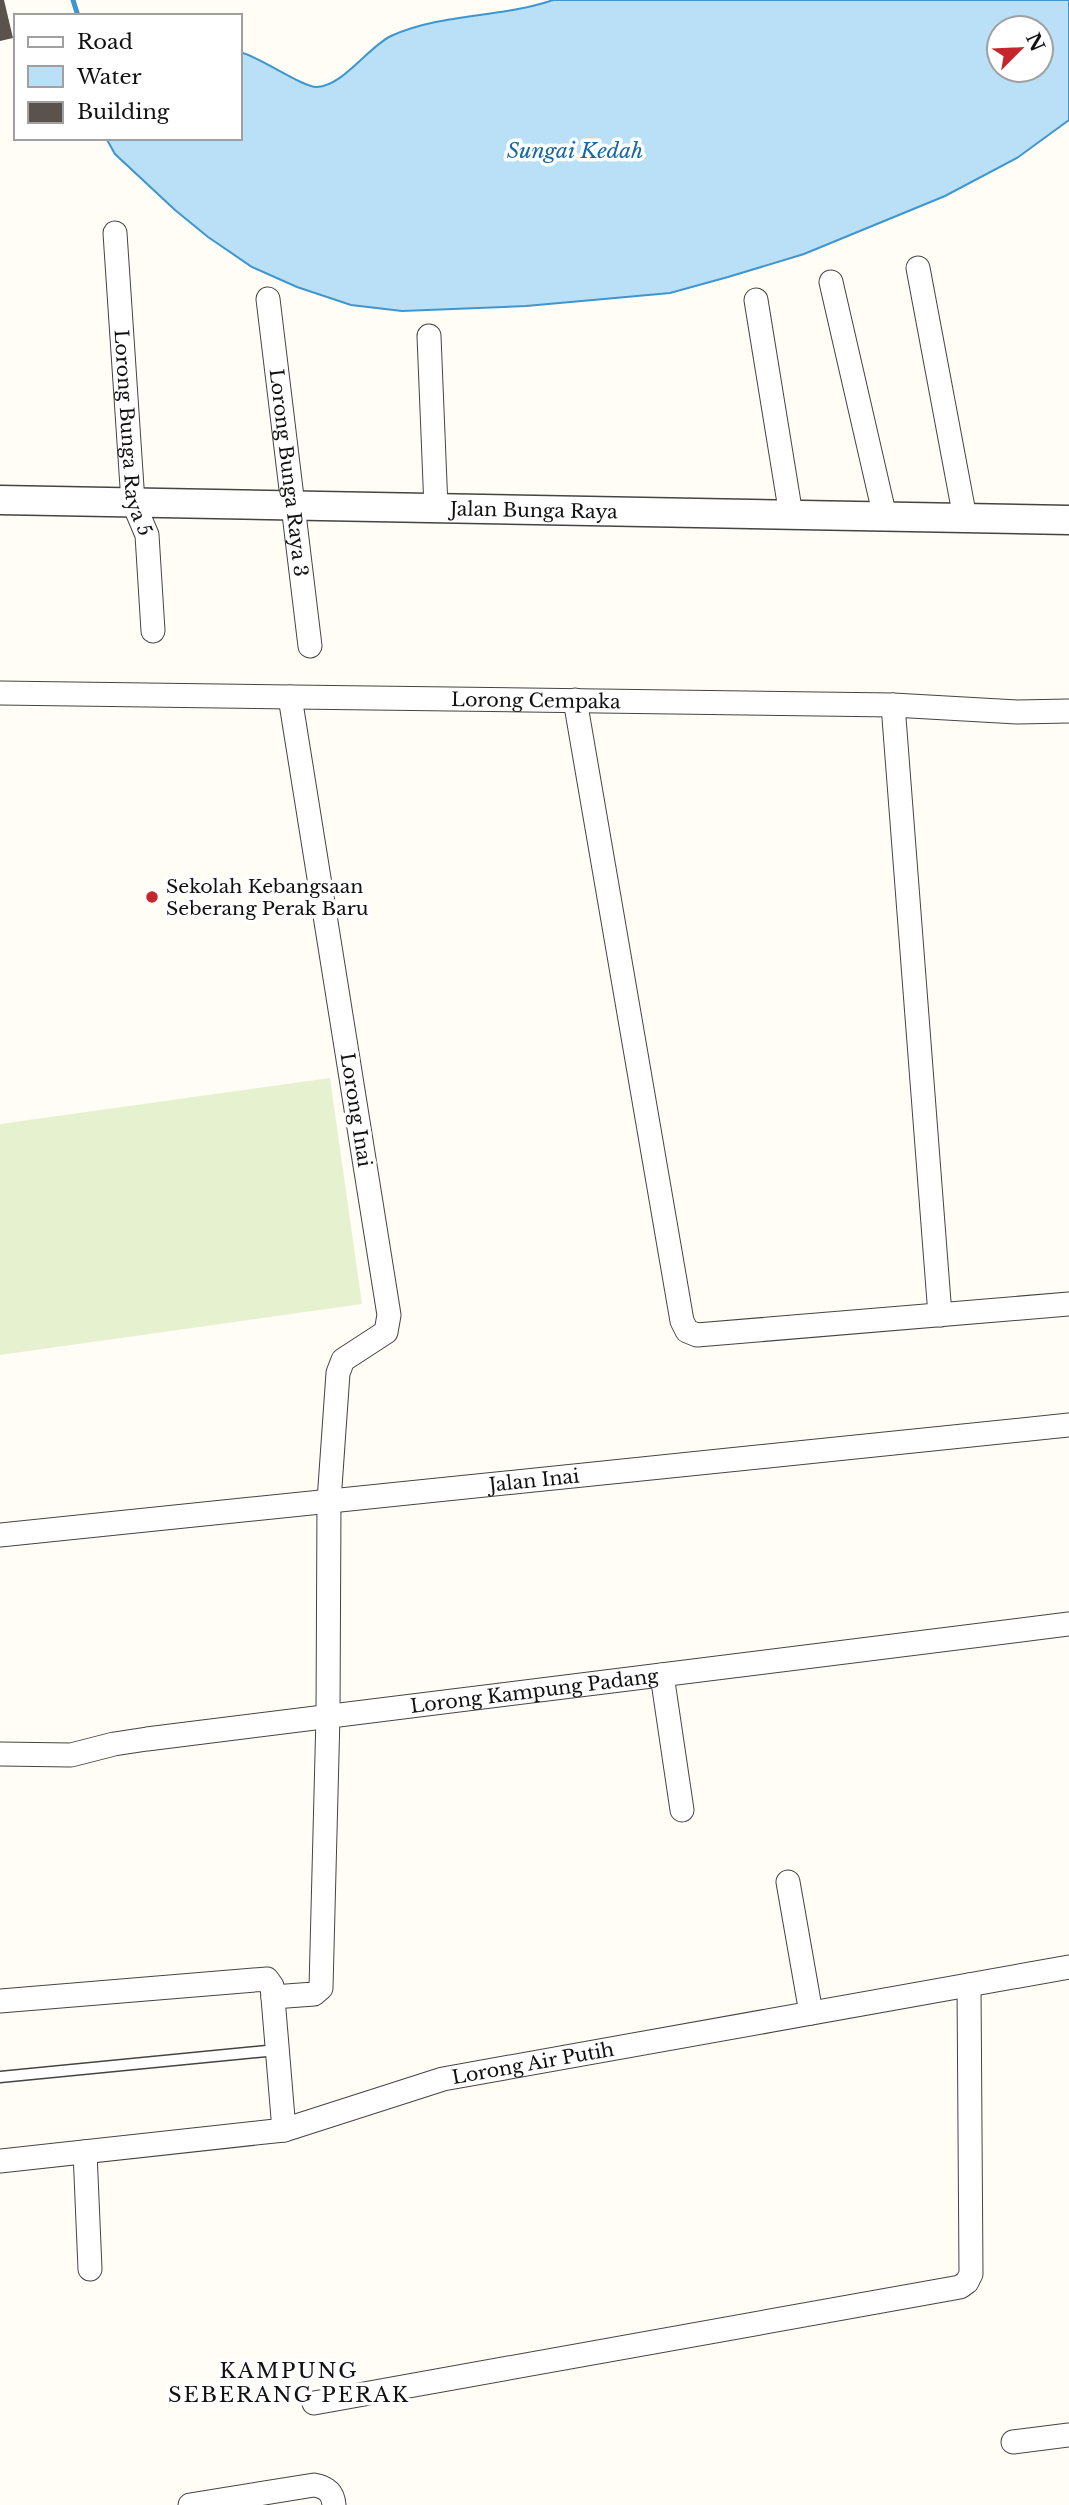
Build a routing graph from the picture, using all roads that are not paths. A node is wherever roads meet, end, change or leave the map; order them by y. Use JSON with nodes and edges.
{"nodes":[{"id":1,"x":115,"y":233,"type":"dead end"},
{"id":2,"x":918,"y":268,"type":"dead end"},
{"id":3,"x":831,"y":282,"type":"dead end"},
{"id":4,"x":268,"y":299,"type":"dead end"},
{"id":5,"x":756,"y":300,"type":"dead end"},
{"id":6,"x":429,"y":336,"type":"dead end"},
{"id":7,"x":0,"y":500,"type":"edge"},
{"id":8,"x":133,"y":502,"type":"junction"},
{"id":9,"x":293,"y":505,"type":"junction"},
{"id":10,"x":436,"y":508,"type":"junction"},
{"id":11,"x":791,"y":515,"type":"junction"},
{"id":12,"x":885,"y":517,"type":"junction"},
{"id":13,"x":965,"y":518,"type":"junction"},
{"id":14,"x":1069,"y":520,"type":"edge"},
{"id":15,"x":153,"y":631,"type":"dead end"},
{"id":16,"x":310,"y":646,"type":"dead end"},
{"id":17,"x":0,"y":693,"type":"edge"},
{"id":18,"x":290,"y":696,"type":"junction"},
{"id":19,"x":575,"y":701,"type":"junction"},
{"id":20,"x":893,"y":705,"type":"junction"},
{"id":21,"x":1069,"y":711,"type":"edge"},
{"id":22,"x":1069,"y":1304,"type":"edge"},
{"id":23,"x":940,"y":1315,"type":"junction"},
{"id":24,"x":1069,"y":1425,"type":"edge"},
{"id":25,"x":329,"y":1501,"type":"junction"},
{"id":26,"x":0,"y":1535,"type":"edge"},
{"id":27,"x":1069,"y":1625,"type":"edge"},
{"id":28,"x":662,"y":1675,"type":"junction"},
{"id":29,"x":328,"y":1716,"type":"junction"},
{"id":30,"x":0,"y":1754,"type":"edge"},
{"id":31,"x":681,"y":1810,"type":"dead end"},
{"id":32,"x":788,"y":1882,"type":"dead end"},
{"id":33,"x":1069,"y":1967,"type":"edge"},
{"id":34,"x":969,"y":1985,"type":"junction"},
{"id":35,"x":273,"y":1997,"type":"junction"},
{"id":36,"x":0,"y":2001,"type":"edge"},
{"id":37,"x":811,"y":2013,"type":"junction"},
{"id":38,"x":277,"y":2050,"type":"junction"},
{"id":39,"x":0,"y":2077,"type":"edge"},
{"id":40,"x":284,"y":2130,"type":"junction"},
{"id":41,"x":85,"y":2152,"type":"junction"},
{"id":42,"x":0,"y":2161,"type":"edge"},
{"id":43,"x":90,"y":2269,"type":"dead end"},
{"id":44,"x":314,"y":2403,"type":"dead end"},
{"id":45,"x":1069,"y":2435,"type":"edge"},
{"id":46,"x":1013,"y":2442,"type":"dead end"},
{"id":47,"x":213,"y":2503,"type":"edge"},
{"id":48,"x":190,"y":2505,"type":"edge"},
{"id":49,"x":334,"y":2505,"type":"edge"}],
"edges":[{"from":1,"to":8,"type":"street","name":"Lorong Bunga Raya 5"},
{"from":2,"to":13,"type":"street"},
{"from":3,"to":12,"type":"street"},
{"from":4,"to":9,"type":"street","name":"Lorong Bunga Raya 3"},
{"from":5,"to":11,"type":"street"},
{"from":6,"to":10,"type":"street"},
{"from":7,"to":8,"type":"street","name":"Jalan Bunga Raya"},
{"from":8,"to":9,"type":"street","name":"Jalan Bunga Raya"},
{"from":8,"to":15,"type":"street","name":"Lorong Bunga Raya 5"},
{"from":9,"to":10,"type":"street","name":"Jalan Bunga Raya"},
{"from":9,"to":16,"type":"street","name":"Lorong Bunga Raya 3"},
{"from":10,"to":11,"type":"street","name":"Jalan Bunga Raya"},
{"from":11,"to":12,"type":"street","name":"Jalan Bunga Raya"},
{"from":12,"to":13,"type":"street","name":"Jalan Bunga Raya"},
{"from":13,"to":14,"type":"street","name":"Jalan Bunga Raya"},
{"from":17,"to":18,"type":"street","name":"Lorong Cempaka"},
{"from":18,"to":19,"type":"street","name":"Lorong Cempaka"},
{"from":18,"to":25,"type":"street","name":"Lorong Inai"},
{"from":19,"to":20,"type":"street","name":"Lorong Cempaka"},
{"from":19,"to":23,"type":"street"},
{"from":20,"to":21,"type":"street","name":"Lorong Cempaka"},
{"from":20,"to":23,"type":"street"},
{"from":22,"to":23,"type":"street"},
{"from":24,"to":25,"type":"street","name":"Jalan Inai"},
{"from":25,"to":26,"type":"street","name":"Jalan Inai"},
{"from":25,"to":29,"type":"street","name":"Lorong Inai"},
{"from":27,"to":28,"type":"street","name":"Lorong Kampung Padang"},
{"from":28,"to":29,"type":"street","name":"Lorong Kampung Padang"},
{"from":28,"to":31,"type":"street"},
{"from":29,"to":30,"type":"street","name":"Lorong Kampung Padang"},
{"from":29,"to":35,"type":"street","name":"Lorong Inai"},
{"from":32,"to":37,"type":"street"},
{"from":33,"to":34,"type":"street","name":"Lorong Air Putih"},
{"from":34,"to":37,"type":"street","name":"Lorong Air Putih"},
{"from":34,"to":44,"type":"street"},
{"from":35,"to":36,"type":"street"},
{"from":35,"to":38,"type":"street"},
{"from":37,"to":40,"type":"street","name":"Lorong Air Putih"},
{"from":38,"to":39,"type":"lane"},
{"from":38,"to":40,"type":"street"},
{"from":40,"to":41,"type":"street","name":"Lorong Air Putih"},
{"from":41,"to":42,"type":"street","name":"Lorong Air Putih"},
{"from":41,"to":43,"type":"street"},
{"from":45,"to":46,"type":"street"},
{"from":47,"to":48,"type":"street"},
{"from":47,"to":49,"type":"street"}]}
